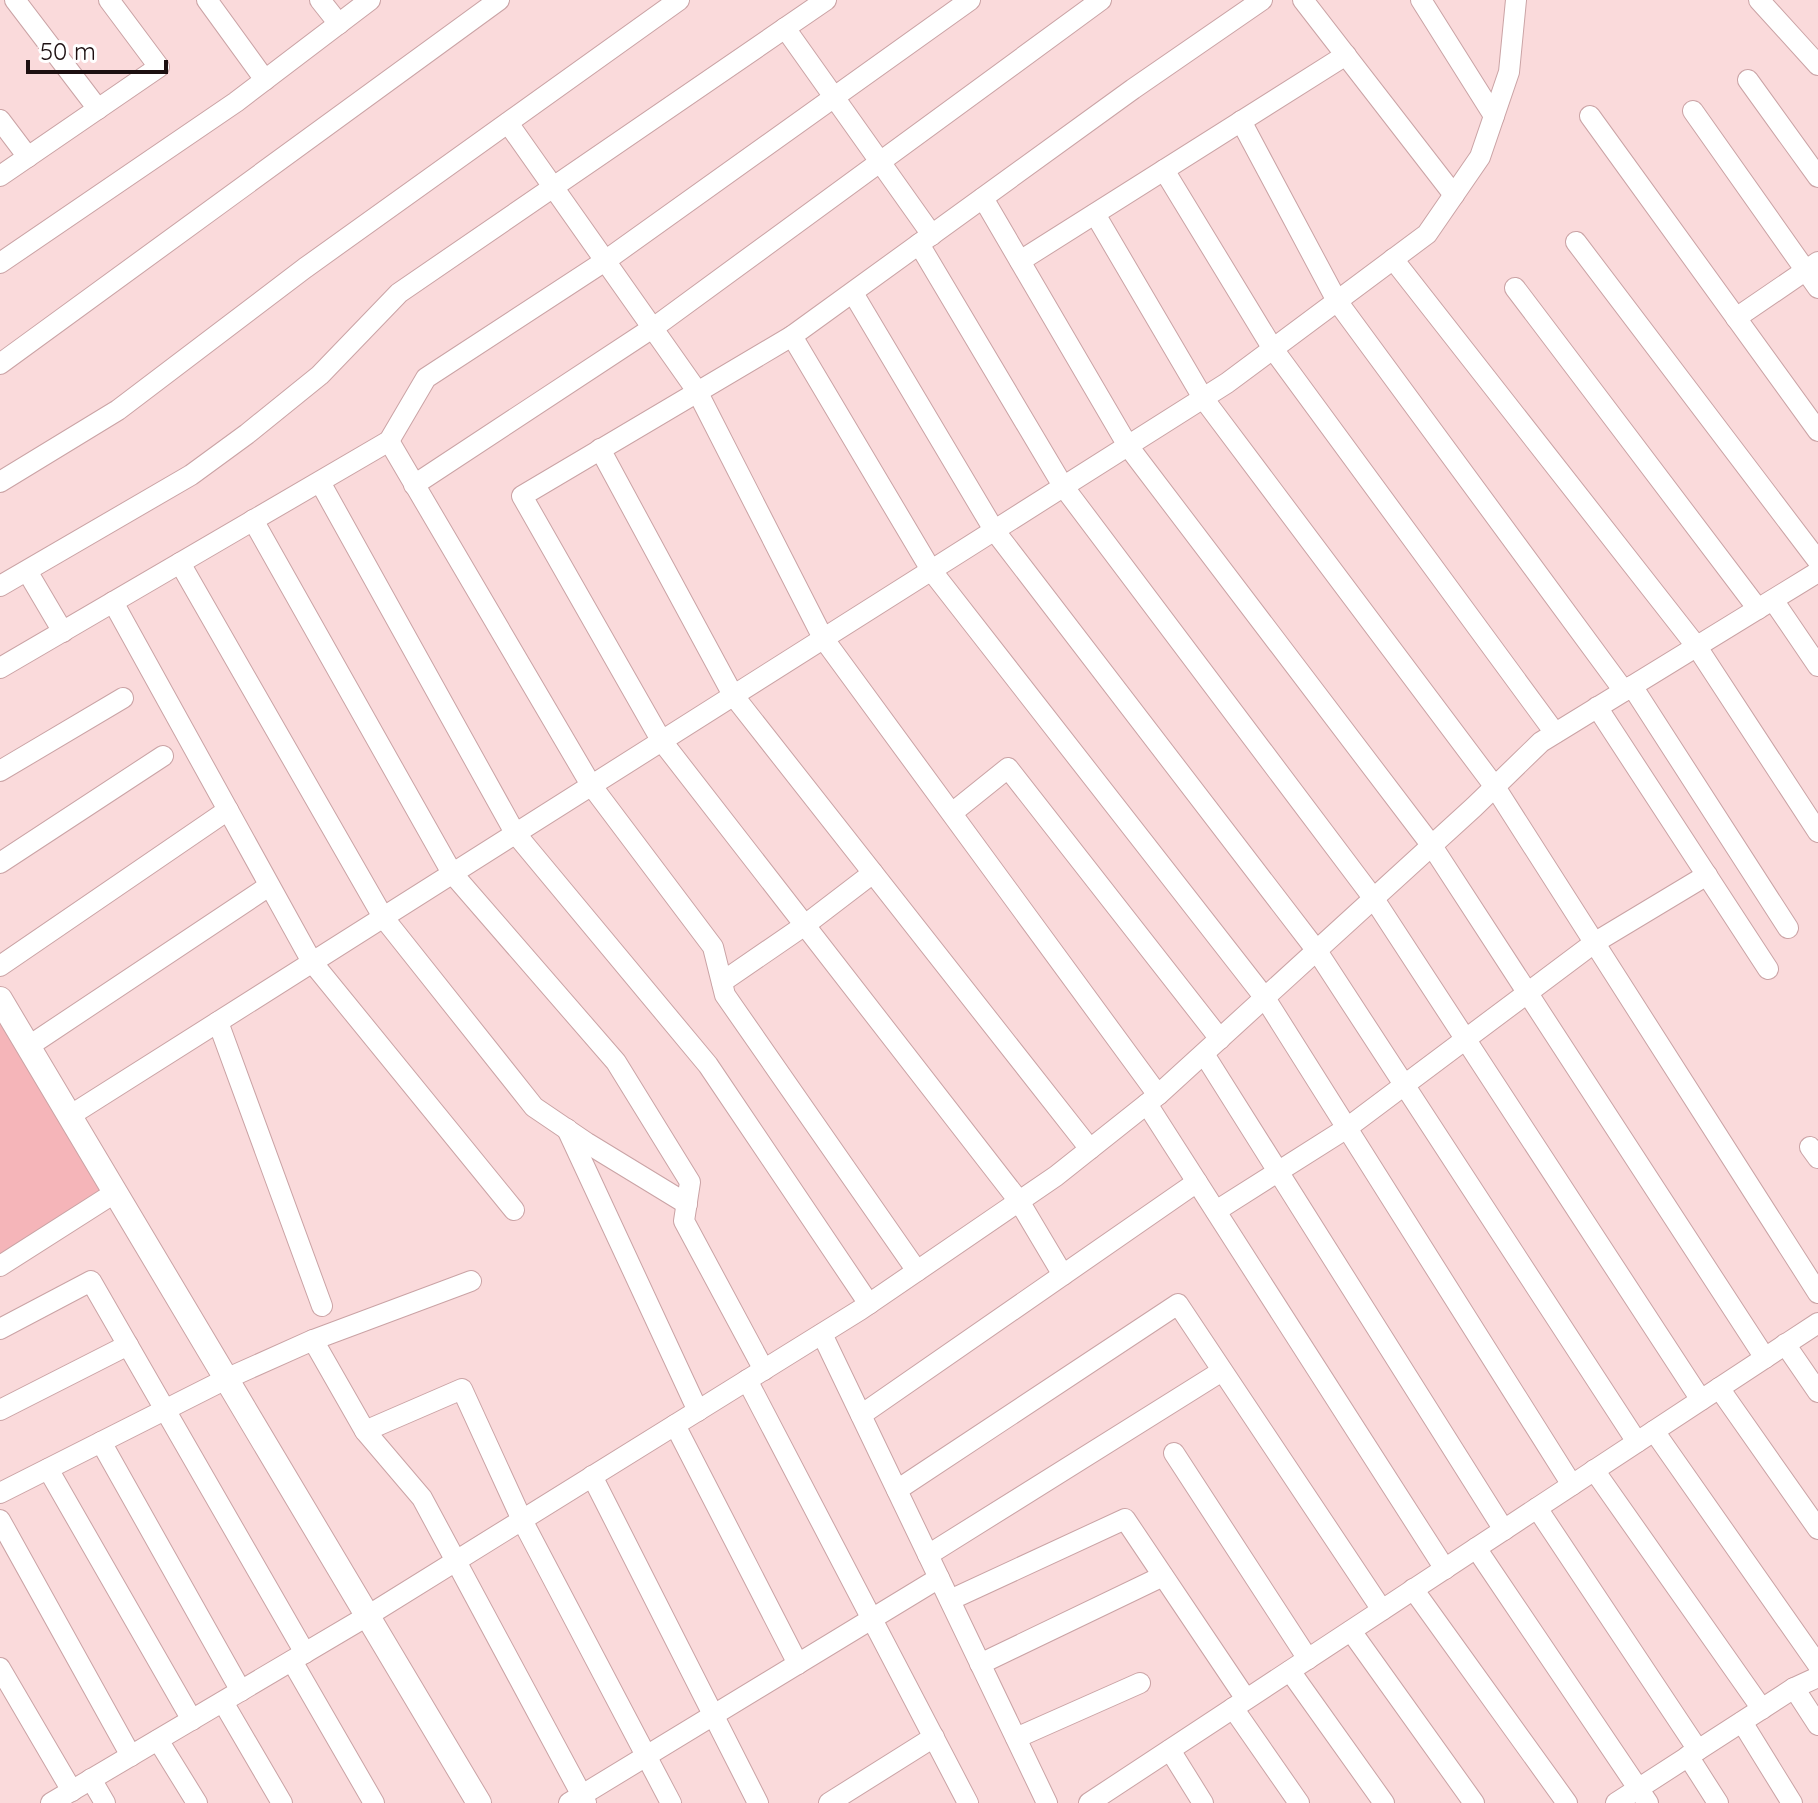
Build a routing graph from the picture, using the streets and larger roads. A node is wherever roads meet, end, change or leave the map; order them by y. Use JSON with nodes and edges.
{"nodes":[{"id":1,"x":15,"y":0,"type":"edge"},
{"id":2,"x":109,"y":0,"type":"edge"},
{"id":3,"x":207,"y":0,"type":"edge"},
{"id":4,"x":320,"y":0,"type":"edge"},
{"id":5,"x":370,"y":0,"type":"edge"},
{"id":6,"x":499,"y":0,"type":"edge"},
{"id":7,"x":679,"y":0,"type":"edge"},
{"id":8,"x":826,"y":0,"type":"edge"},
{"id":9,"x":970,"y":0,"type":"edge"},
{"id":10,"x":1101,"y":0,"type":"edge"},
{"id":11,"x":1262,"y":0,"type":"edge"},
{"id":12,"x":1303,"y":0,"type":"edge"},
{"id":13,"x":1421,"y":0,"type":"edge"},
{"id":14,"x":1516,"y":0,"type":"edge"},
{"id":15,"x":1759,"y":0,"type":"edge"},
{"id":16,"x":339,"y":24,"type":"junction"},
{"id":17,"x":785,"y":28,"type":"junction"},
{"id":18,"x":1346,"y":55,"type":"junction"},
{"id":19,"x":1818,"y":65,"type":"edge"},
{"id":20,"x":265,"y":80,"type":"junction"},
{"id":21,"x":1748,"y":80,"type":"dead end"},
{"id":22,"x":834,"y":97,"type":"junction"},
{"id":23,"x":98,"y":109,"type":"junction"},
{"id":24,"x":1693,"y":111,"type":"dead end"},
{"id":25,"x":1494,"y":116,"type":"junction"},
{"id":26,"x":1590,"y":116,"type":"dead end"},
{"id":27,"x":0,"y":120,"type":"edge"},
{"id":28,"x":1241,"y":121,"type":"junction"},
{"id":29,"x":508,"y":123,"type":"junction"},
{"id":30,"x":28,"y":157,"type":"junction"},
{"id":31,"x":880,"y":162,"type":"junction"},
{"id":32,"x":1164,"y":170,"type":"junction"},
{"id":33,"x":0,"y":176,"type":"edge"},
{"id":34,"x":1818,"y":177,"type":"edge"},
{"id":35,"x":553,"y":187,"type":"junction"},
{"id":36,"x":1454,"y":195,"type":"junction"},
{"id":37,"x":983,"y":198,"type":"junction"},
{"id":38,"x":1095,"y":214,"type":"junction"},
{"id":39,"x":926,"y":240,"type":"junction"},
{"id":40,"x":1576,"y":242,"type":"dead end"},
{"id":41,"x":1393,"y":259,"type":"junction"},
{"id":42,"x":605,"y":261,"type":"junction"},
{"id":43,"x":1020,"y":261,"type":"junction"},
{"id":44,"x":0,"y":263,"type":"edge"},
{"id":45,"x":1812,"y":266,"type":"edge"},
{"id":46,"x":1515,"y":288,"type":"dead end"},
{"id":47,"x":1818,"y":288,"type":"edge"},
{"id":48,"x":853,"y":293,"type":"junction"},
{"id":49,"x":1337,"y":301,"type":"junction"},
{"id":50,"x":1736,"y":318,"type":"junction"},
{"id":51,"x":652,"y":328,"type":"junction"},
{"id":52,"x":792,"y":336,"type":"junction"},
{"id":53,"x":1273,"y":349,"type":"junction"},
{"id":54,"x":2,"y":360,"type":"edge"},
{"id":55,"x":697,"y":391,"type":"junction"},
{"id":56,"x":1203,"y":398,"type":"junction"},
{"id":57,"x":1818,"y":431,"type":"edge"},
{"id":58,"x":389,"y":441,"type":"junction"},
{"id":59,"x":1128,"y":446,"type":"junction"},
{"id":60,"x":600,"y":449,"type":"junction"},
{"id":61,"x":0,"y":482,"type":"edge"},
{"id":62,"x":320,"y":482,"type":"junction"},
{"id":63,"x":414,"y":485,"type":"junction"},
{"id":64,"x":1063,"y":486,"type":"junction"},
{"id":65,"x":253,"y":520,"type":"junction"},
{"id":66,"x":994,"y":530,"type":"junction"},
{"id":67,"x":1818,"y":561,"type":"edge"},
{"id":68,"x":180,"y":563,"type":"junction"},
{"id":69,"x":931,"y":570,"type":"junction"},
{"id":70,"x":27,"y":571,"type":"junction"},
{"id":71,"x":1818,"y":572,"type":"edge"},
{"id":72,"x":0,"y":586,"type":"edge"},
{"id":73,"x":113,"y":602,"type":"junction"},
{"id":74,"x":1765,"y":605,"type":"junction"},
{"id":75,"x":63,"y":632,"type":"junction"},
{"id":76,"x":823,"y":638,"type":"junction"},
{"id":77,"x":1697,"y":647,"type":"junction"},
{"id":78,"x":1818,"y":666,"type":"edge"},
{"id":79,"x":0,"y":668,"type":"edge"},
{"id":80,"x":1628,"y":688,"type":"junction"},
{"id":81,"x":733,"y":695,"type":"junction"},
{"id":82,"x":123,"y":698,"type":"dead end"},
{"id":83,"x":1597,"y":707,"type":"junction"},
{"id":84,"x":1555,"y":733,"type":"junction"},
{"id":85,"x":661,"y":740,"type":"junction"},
{"id":86,"x":163,"y":756,"type":"dead end"},
{"id":87,"x":0,"y":771,"type":"edge"},
{"id":88,"x":591,"y":785,"type":"junction"},
{"id":89,"x":1495,"y":787,"type":"junction"},
{"id":90,"x":228,"y":810,"type":"junction"},
{"id":91,"x":952,"y":813,"type":"junction"},
{"id":92,"x":1818,"y":832,"type":"edge"},
{"id":93,"x":515,"y":833,"type":"junction"},
{"id":94,"x":1432,"y":846,"type":"junction"},
{"id":95,"x":0,"y":863,"type":"edge"},
{"id":96,"x":452,"y":873,"type":"junction"},
{"id":97,"x":873,"y":873,"type":"junction"},
{"id":98,"x":1707,"y":875,"type":"junction"},
{"id":99,"x":269,"y":886,"type":"junction"},
{"id":100,"x":1374,"y":899,"type":"junction"},
{"id":101,"x":383,"y":917,"type":"junction"},
{"id":102,"x":805,"y":925,"type":"junction"},
{"id":103,"x":1788,"y":928,"type":"dead end"},
{"id":104,"x":1594,"y":943,"type":"junction"},
{"id":105,"x":1317,"y":951,"type":"junction"},
{"id":106,"x":312,"y":962,"type":"junction"},
{"id":107,"x":0,"y":966,"type":"edge"},
{"id":108,"x":1768,"y":969,"type":"dead end"},
{"id":109,"x":722,"y":982,"type":"junction"},
{"id":110,"x":1528,"y":992,"type":"junction"},
{"id":111,"x":1265,"y":998,"type":"junction"},
{"id":112,"x":0,"y":999,"type":"edge"},
{"id":113,"x":218,"y":1022,"type":"junction"},
{"id":114,"x":1220,"y":1039,"type":"junction"},
{"id":115,"x":1465,"y":1039,"type":"junction"},
{"id":116,"x":29,"y":1046,"type":"junction"},
{"id":117,"x":1204,"y":1054,"type":"junction"},
{"id":118,"x":1405,"y":1085,"type":"junction"},
{"id":119,"x":1153,"y":1100,"type":"junction"},
{"id":120,"x":71,"y":1115,"type":"junction"},
{"id":121,"x":1347,"y":1128,"type":"junction"},
{"id":122,"x":567,"y":1129,"type":"junction"},
{"id":123,"x":1090,"y":1149,"type":"junction"},
{"id":124,"x":1278,"y":1172,"type":"junction"},
{"id":125,"x":1197,"y":1182,"type":"junction"},
{"id":126,"x":116,"y":1192,"type":"junction"},
{"id":127,"x":1019,"y":1201,"type":"junction"},
{"id":128,"x":687,"y":1204,"type":"junction"},
{"id":129,"x":514,"y":1210,"type":"dead end"},
{"id":130,"x":1216,"y":1211,"type":"junction"},
{"id":131,"x":0,"y":1266,"type":"edge"},
{"id":132,"x":917,"y":1271,"type":"junction"},
{"id":133,"x":1063,"y":1275,"type":"junction"},
{"id":134,"x":471,"y":1281,"type":"dead end"},
{"id":135,"x":1818,"y":1293,"type":"edge"},
{"id":136,"x":869,"y":1304,"type":"junction"},
{"id":137,"x":322,"y":1306,"type":"dead end"},
{"id":138,"x":1818,"y":1323,"type":"edge"},
{"id":139,"x":0,"y":1329,"type":"edge"},
{"id":140,"x":822,"y":1334,"type":"junction"},
{"id":141,"x":313,"y":1340,"type":"junction"},
{"id":142,"x":1785,"y":1344,"type":"junction"},
{"id":143,"x":128,"y":1345,"type":"junction"},
{"id":144,"x":1765,"y":1358,"type":"junction"},
{"id":145,"x":1222,"y":1371,"type":"junction"},
{"id":146,"x":756,"y":1375,"type":"junction"},
{"id":147,"x":228,"y":1378,"type":"junction"},
{"id":148,"x":1719,"y":1388,"type":"junction"},
{"id":149,"x":1818,"y":1392,"type":"edge"},
{"id":150,"x":1701,"y":1400,"type":"junction"},
{"id":151,"x":0,"y":1410,"type":"edge"},
{"id":152,"x":165,"y":1410,"type":"junction"},
{"id":153,"x":698,"y":1411,"type":"junction"},
{"id":154,"x":861,"y":1415,"type":"junction"},
{"id":155,"x":675,"y":1425,"type":"junction"},
{"id":156,"x":365,"y":1431,"type":"junction"},
{"id":157,"x":1646,"y":1436,"type":"junction"},
{"id":158,"x":101,"y":1442,"type":"junction"},
{"id":159,"x":1174,"y":1453,"type":"dead end"},
{"id":160,"x":48,"y":1469,"type":"junction"},
{"id":161,"x":1594,"y":1470,"type":"junction"},
{"id":162,"x":592,"y":1476,"type":"junction"},
{"id":163,"x":1572,"y":1485,"type":"junction"},
{"id":164,"x":897,"y":1490,"type":"junction"},
{"id":165,"x":0,"y":1493,"type":"edge"},
{"id":166,"x":1537,"y":1508,"type":"junction"},
{"id":167,"x":0,"y":1520,"type":"edge"},
{"id":168,"x":522,"y":1520,"type":"junction"},
{"id":169,"x":1818,"y":1529,"type":"edge"},
{"id":170,"x":1504,"y":1530,"type":"junction"},
{"id":171,"x":1476,"y":1548,"type":"junction"},
{"id":172,"x":928,"y":1555,"type":"junction"},
{"id":173,"x":456,"y":1561,"type":"junction"},
{"id":174,"x":1445,"y":1569,"type":"junction"},
{"id":175,"x":1163,"y":1576,"type":"junction"},
{"id":176,"x":939,"y":1578,"type":"junction"},
{"id":177,"x":1413,"y":1589,"type":"junction"},
{"id":178,"x":950,"y":1600,"type":"junction"},
{"id":179,"x":1382,"y":1610,"type":"junction"},
{"id":180,"x":369,"y":1615,"type":"junction"},
{"id":181,"x":872,"y":1619,"type":"junction"},
{"id":182,"x":1351,"y":1631,"type":"junction"},
{"id":183,"x":298,"y":1657,"type":"junction"},
{"id":184,"x":1308,"y":1659,"type":"junction"},
{"id":185,"x":798,"y":1664,"type":"junction"},
{"id":186,"x":980,"y":1664,"type":"junction"},
{"id":187,"x":1818,"y":1665,"type":"edge"},
{"id":188,"x":0,"y":1668,"type":"edge"},
{"id":189,"x":1290,"y":1671,"type":"junction"},
{"id":190,"x":1818,"y":1677,"type":"edge"},
{"id":191,"x":1140,"y":1683,"type":"dead end"},
{"id":192,"x":1794,"y":1688,"type":"junction"},
{"id":193,"x":241,"y":1691,"type":"junction"},
{"id":194,"x":223,"y":1702,"type":"junction"},
{"id":195,"x":1240,"y":1704,"type":"junction"},
{"id":196,"x":1762,"y":1709,"type":"junction"},
{"id":197,"x":714,"y":1715,"type":"junction"},
{"id":198,"x":192,"y":1720,"type":"junction"},
{"id":199,"x":1742,"y":1722,"type":"junction"},
{"id":200,"x":1818,"y":1725,"type":"edge"},
{"id":201,"x":934,"y":1737,"type":"junction"},
{"id":202,"x":1016,"y":1738,"type":"junction"},
{"id":203,"x":158,"y":1740,"type":"junction"},
{"id":204,"x":1170,"y":1750,"type":"junction"},
{"id":205,"x":1693,"y":1753,"type":"junction"},
{"id":206,"x":131,"y":1756,"type":"junction"},
{"id":207,"x":646,"y":1756,"type":"junction"},
{"id":208,"x":91,"y":1779,"type":"junction"},
{"id":209,"x":72,"y":1791,"type":"junction"},
{"id":210,"x":1119,"y":1795,"type":"edge"},
{"id":211,"x":1643,"y":1796,"type":"edge"},
{"id":212,"x":579,"y":1800,"type":"edge"},
{"id":213,"x":841,"y":1800,"type":"edge"},
{"id":214,"x":51,"y":1803,"type":"edge"},
{"id":215,"x":105,"y":1803,"type":"edge"},
{"id":216,"x":197,"y":1803,"type":"edge"},
{"id":217,"x":282,"y":1803,"type":"edge"},
{"id":218,"x":374,"y":1803,"type":"edge"},
{"id":219,"x":479,"y":1803,"type":"edge"},
{"id":220,"x":671,"y":1803,"type":"edge"},
{"id":221,"x":758,"y":1803,"type":"edge"},
{"id":222,"x":968,"y":1803,"type":"edge"},
{"id":223,"x":1047,"y":1803,"type":"edge"},
{"id":224,"x":1089,"y":1803,"type":"edge"},
{"id":225,"x":1203,"y":1803,"type":"edge"},
{"id":226,"x":1299,"y":1803,"type":"edge"},
{"id":227,"x":1384,"y":1803,"type":"edge"},
{"id":228,"x":1474,"y":1803,"type":"edge"},
{"id":229,"x":1567,"y":1803,"type":"edge"},
{"id":230,"x":1616,"y":1803,"type":"edge"},
{"id":231,"x":1718,"y":1803,"type":"edge"},
{"id":232,"x":1792,"y":1803,"type":"edge"}],
"edges":[{"from":1,"to":23,"type":"street"},
{"from":2,"to":23,"type":"street"},
{"from":3,"to":20,"type":"street"},
{"from":4,"to":16,"type":"street"},
{"from":5,"to":16,"type":"street"},
{"from":6,"to":54,"type":"street"},
{"from":7,"to":29,"type":"street"},
{"from":8,"to":17,"type":"street"},
{"from":9,"to":22,"type":"street"},
{"from":10,"to":31,"type":"street"},
{"from":11,"to":37,"type":"street"},
{"from":12,"to":18,"type":"street"},
{"from":13,"to":25,"type":"street"},
{"from":14,"to":25,"type":"street"},
{"from":15,"to":19,"type":"street"},
{"from":16,"to":20,"type":"street"},
{"from":17,"to":22,"type":"street"},
{"from":17,"to":35,"type":"street"},
{"from":18,"to":28,"type":"street"},
{"from":18,"to":36,"type":"street"},
{"from":20,"to":44,"type":"street"},
{"from":21,"to":34,"type":"street"},
{"from":22,"to":31,"type":"street"},
{"from":22,"to":42,"type":"street"},
{"from":23,"to":30,"type":"street"},
{"from":24,"to":45,"type":"street"},
{"from":25,"to":36,"type":"street"},
{"from":26,"to":50,"type":"street"},
{"from":27,"to":30,"type":"street"},
{"from":28,"to":32,"type":"street"},
{"from":28,"to":49,"type":"street"},
{"from":29,"to":35,"type":"street"},
{"from":29,"to":61,"type":"street"},
{"from":30,"to":33,"type":"street"},
{"from":31,"to":39,"type":"street"},
{"from":31,"to":51,"type":"street"},
{"from":32,"to":38,"type":"street"},
{"from":32,"to":53,"type":"street"},
{"from":35,"to":42,"type":"street"},
{"from":35,"to":70,"type":"street"},
{"from":36,"to":41,"type":"street"},
{"from":37,"to":39,"type":"street"},
{"from":37,"to":43,"type":"street"},
{"from":38,"to":43,"type":"street"},
{"from":38,"to":56,"type":"street"},
{"from":39,"to":48,"type":"street"},
{"from":39,"to":64,"type":"street"},
{"from":40,"to":67,"type":"street"},
{"from":41,"to":49,"type":"street"},
{"from":41,"to":77,"type":"street"},
{"from":42,"to":51,"type":"street"},
{"from":42,"to":58,"type":"street"},
{"from":43,"to":59,"type":"street"},
{"from":45,"to":47,"type":"street"},
{"from":45,"to":50,"type":"street"},
{"from":46,"to":74,"type":"street"},
{"from":48,"to":52,"type":"street"},
{"from":48,"to":66,"type":"street"},
{"from":49,"to":53,"type":"street"},
{"from":49,"to":80,"type":"street"},
{"from":50,"to":57,"type":"street"},
{"from":51,"to":55,"type":"street"},
{"from":51,"to":63,"type":"street"},
{"from":52,"to":55,"type":"street"},
{"from":52,"to":69,"type":"street"},
{"from":53,"to":56,"type":"street"},
{"from":53,"to":84,"type":"street"},
{"from":55,"to":60,"type":"street"},
{"from":55,"to":76,"type":"street"},
{"from":56,"to":59,"type":"street"},
{"from":56,"to":89,"type":"street"},
{"from":58,"to":62,"type":"street"},
{"from":58,"to":63,"type":"street"},
{"from":59,"to":64,"type":"street"},
{"from":59,"to":94,"type":"street"},
{"from":60,"to":81,"type":"street"},
{"from":60,"to":85,"type":"street"},
{"from":62,"to":65,"type":"street"},
{"from":62,"to":93,"type":"street"},
{"from":63,"to":88,"type":"street"},
{"from":64,"to":66,"type":"street"},
{"from":64,"to":100,"type":"street"},
{"from":65,"to":68,"type":"street"},
{"from":65,"to":96,"type":"street"},
{"from":66,"to":69,"type":"street"},
{"from":66,"to":105,"type":"street"},
{"from":68,"to":73,"type":"street"},
{"from":68,"to":101,"type":"street"},
{"from":69,"to":76,"type":"street"},
{"from":69,"to":111,"type":"street"},
{"from":70,"to":72,"type":"street"},
{"from":70,"to":75,"type":"street"},
{"from":71,"to":74,"type":"street"},
{"from":73,"to":75,"type":"street"},
{"from":73,"to":90,"type":"street"},
{"from":74,"to":77,"type":"street"},
{"from":74,"to":78,"type":"street"},
{"from":75,"to":79,"type":"street"},
{"from":76,"to":81,"type":"street"},
{"from":76,"to":91,"type":"street"},
{"from":77,"to":80,"type":"street"},
{"from":77,"to":92,"type":"street"},
{"from":80,"to":83,"type":"street"},
{"from":80,"to":103,"type":"street"},
{"from":81,"to":85,"type":"street"},
{"from":81,"to":97,"type":"street"},
{"from":82,"to":87,"type":"street"},
{"from":83,"to":84,"type":"street"},
{"from":83,"to":98,"type":"street"},
{"from":84,"to":89,"type":"street"},
{"from":85,"to":88,"type":"street"},
{"from":85,"to":102,"type":"street"},
{"from":86,"to":95,"type":"street"},
{"from":88,"to":93,"type":"street"},
{"from":88,"to":109,"type":"street"},
{"from":89,"to":94,"type":"street"},
{"from":89,"to":104,"type":"street"},
{"from":90,"to":99,"type":"street"},
{"from":90,"to":107,"type":"street"},
{"from":91,"to":114,"type":"street"},
{"from":91,"to":119,"type":"street"},
{"from":93,"to":96,"type":"street"},
{"from":93,"to":136,"type":"street"},
{"from":94,"to":100,"type":"street"},
{"from":94,"to":110,"type":"street"},
{"from":96,"to":101,"type":"street"},
{"from":96,"to":128,"type":"street"},
{"from":97,"to":102,"type":"street"},
{"from":97,"to":123,"type":"street"},
{"from":98,"to":104,"type":"street"},
{"from":98,"to":108,"type":"street"},
{"from":99,"to":106,"type":"street"},
{"from":99,"to":116,"type":"street"},
{"from":100,"to":105,"type":"street"},
{"from":100,"to":115,"type":"street"},
{"from":101,"to":106,"type":"street"},
{"from":101,"to":122,"type":"street"},
{"from":102,"to":109,"type":"street"},
{"from":102,"to":127,"type":"street"},
{"from":104,"to":110,"type":"street"},
{"from":104,"to":135,"type":"street"},
{"from":105,"to":111,"type":"street"},
{"from":105,"to":118,"type":"street"},
{"from":106,"to":113,"type":"street"},
{"from":106,"to":129,"type":"street"},
{"from":109,"to":132,"type":"street"},
{"from":110,"to":115,"type":"street"},
{"from":110,"to":144,"type":"street"},
{"from":111,"to":114,"type":"street"},
{"from":111,"to":121,"type":"street"},
{"from":112,"to":116,"type":"street"},
{"from":113,"to":120,"type":"street"},
{"from":113,"to":137,"type":"street"},
{"from":114,"to":117,"type":"street"},
{"from":115,"to":118,"type":"street"},
{"from":115,"to":150,"type":"street"},
{"from":116,"to":120,"type":"street"},
{"from":117,"to":119,"type":"street"},
{"from":117,"to":124,"type":"street"},
{"from":118,"to":121,"type":"street"},
{"from":118,"to":157,"type":"street"},
{"from":119,"to":123,"type":"street"},
{"from":119,"to":125,"type":"street"},
{"from":120,"to":126,"type":"street"},
{"from":121,"to":124,"type":"street"},
{"from":121,"to":163,"type":"street"},
{"from":122,"to":128,"type":"street"},
{"from":122,"to":153,"type":"street"},
{"from":123,"to":127,"type":"street"},
{"from":124,"to":130,"type":"street"},
{"from":124,"to":170,"type":"street"},
{"from":125,"to":130,"type":"street"},
{"from":125,"to":133,"type":"street"},
{"from":126,"to":131,"type":"street"},
{"from":126,"to":147,"type":"street"},
{"from":127,"to":132,"type":"street"},
{"from":127,"to":133,"type":"street"},
{"from":128,"to":146,"type":"street"},
{"from":130,"to":174,"type":"street"},
{"from":132,"to":136,"type":"street"},
{"from":133,"to":154,"type":"street"},
{"from":134,"to":141,"type":"street"},
{"from":136,"to":140,"type":"street"},
{"from":138,"to":142,"type":"street"},
{"from":139,"to":143,"type":"street"},
{"from":140,"to":146,"type":"street"},
{"from":140,"to":154,"type":"street"},
{"from":141,"to":147,"type":"street"},
{"from":141,"to":156,"type":"street"},
{"from":142,"to":144,"type":"street"},
{"from":142,"to":149,"type":"street"},
{"from":143,"to":151,"type":"street"},
{"from":143,"to":152,"type":"street"},
{"from":144,"to":148,"type":"street"},
{"from":145,"to":164,"type":"street"},
{"from":145,"to":172,"type":"street"},
{"from":145,"to":179,"type":"street"},
{"from":146,"to":153,"type":"street"},
{"from":146,"to":181,"type":"street"},
{"from":147,"to":152,"type":"street"},
{"from":147,"to":180,"type":"street"},
{"from":148,"to":150,"type":"street"},
{"from":148,"to":169,"type":"street"},
{"from":150,"to":157,"type":"street"},
{"from":152,"to":158,"type":"street"},
{"from":152,"to":183,"type":"street"},
{"from":153,"to":155,"type":"street"},
{"from":154,"to":164,"type":"street"},
{"from":155,"to":162,"type":"street"},
{"from":155,"to":185,"type":"street"},
{"from":156,"to":168,"type":"street"},
{"from":156,"to":173,"type":"street"},
{"from":157,"to":161,"type":"street"},
{"from":157,"to":187,"type":"street"},
{"from":158,"to":160,"type":"street"},
{"from":158,"to":193,"type":"street"},
{"from":159,"to":184,"type":"street"},
{"from":160,"to":165,"type":"street"},
{"from":160,"to":198,"type":"street"},
{"from":161,"to":163,"type":"street"},
{"from":161,"to":196,"type":"street"},
{"from":162,"to":168,"type":"street"},
{"from":162,"to":197,"type":"street"},
{"from":163,"to":166,"type":"street"},
{"from":164,"to":172,"type":"street"},
{"from":166,"to":170,"type":"street"},
{"from":166,"to":205,"type":"street"},
{"from":167,"to":206,"type":"street"},
{"from":168,"to":173,"type":"street"},
{"from":168,"to":207,"type":"street"},
{"from":170,"to":171,"type":"street"},
{"from":171,"to":174,"type":"street"},
{"from":171,"to":211,"type":"street"},
{"from":172,"to":176,"type":"street"},
{"from":173,"to":180,"type":"street"},
{"from":173,"to":212,"type":"street"},
{"from":174,"to":177,"type":"street"},
{"from":175,"to":178,"type":"street"},
{"from":175,"to":186,"type":"street"},
{"from":175,"to":195,"type":"street"},
{"from":176,"to":178,"type":"street"},
{"from":176,"to":181,"type":"street"},
{"from":177,"to":179,"type":"street"},
{"from":177,"to":229,"type":"street"},
{"from":178,"to":186,"type":"street"},
{"from":179,"to":182,"type":"street"},
{"from":180,"to":183,"type":"street"},
{"from":180,"to":219,"type":"street"},
{"from":181,"to":185,"type":"street"},
{"from":181,"to":201,"type":"street"},
{"from":182,"to":184,"type":"street"},
{"from":182,"to":228,"type":"street"},
{"from":183,"to":193,"type":"street"},
{"from":183,"to":218,"type":"street"},
{"from":184,"to":189,"type":"street"},
{"from":185,"to":197,"type":"street"},
{"from":186,"to":202,"type":"street"},
{"from":188,"to":209,"type":"street"},
{"from":189,"to":195,"type":"street"},
{"from":189,"to":227,"type":"street"},
{"from":190,"to":192,"type":"street"},
{"from":191,"to":202,"type":"street"},
{"from":192,"to":196,"type":"street"},
{"from":192,"to":200,"type":"street"},
{"from":193,"to":194,"type":"street"},
{"from":194,"to":198,"type":"street"},
{"from":194,"to":217,"type":"street"},
{"from":195,"to":204,"type":"street"},
{"from":195,"to":226,"type":"street"},
{"from":196,"to":199,"type":"street"},
{"from":197,"to":207,"type":"street"},
{"from":197,"to":221,"type":"street"},
{"from":198,"to":203,"type":"street"},
{"from":199,"to":205,"type":"street"},
{"from":199,"to":232,"type":"street"},
{"from":201,"to":213,"type":"street"},
{"from":201,"to":222,"type":"street"},
{"from":202,"to":223,"type":"street"},
{"from":203,"to":206,"type":"street"},
{"from":203,"to":216,"type":"street"},
{"from":204,"to":210,"type":"street"},
{"from":204,"to":225,"type":"street"},
{"from":205,"to":211,"type":"street"},
{"from":205,"to":231,"type":"street"},
{"from":206,"to":208,"type":"street"},
{"from":207,"to":212,"type":"street"},
{"from":207,"to":220,"type":"street"},
{"from":208,"to":209,"type":"street"},
{"from":208,"to":215,"type":"street"},
{"from":209,"to":214,"type":"street"},
{"from":210,"to":224,"type":"street"},
{"from":211,"to":230,"type":"street"}]}
